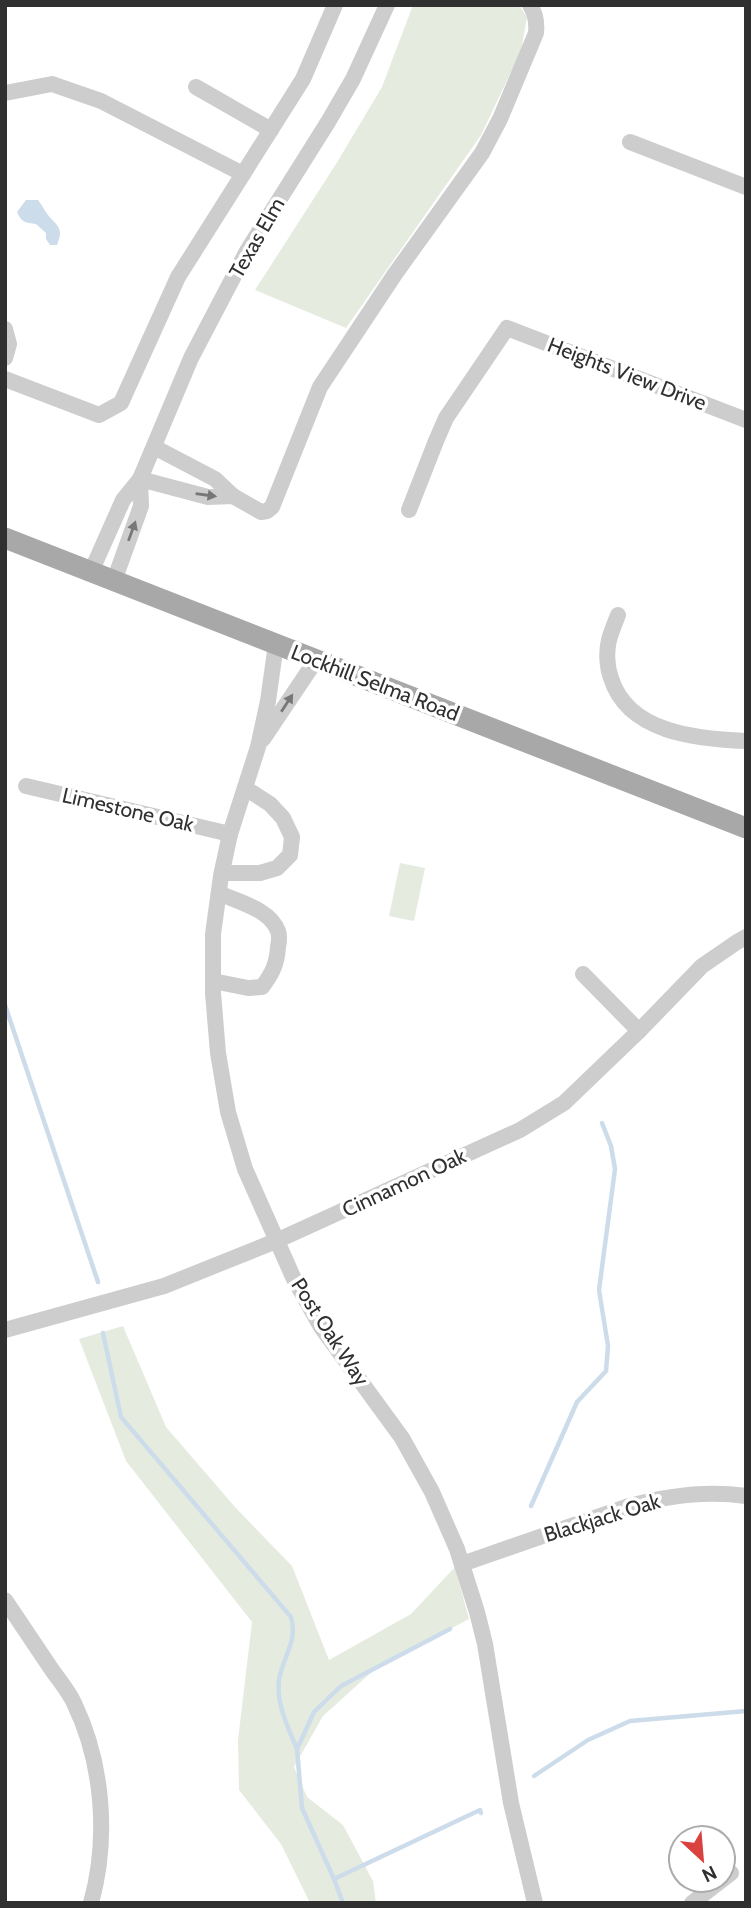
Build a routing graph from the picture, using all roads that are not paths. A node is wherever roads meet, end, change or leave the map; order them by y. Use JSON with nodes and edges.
{"nodes":[{"id":1,"x":335,"y":5,"type":"edge"},
{"id":2,"x":387,"y":5,"type":"edge"},
{"id":3,"x":530,"y":5,"type":"edge"},
{"id":4,"x":197,"y":87,"type":"dead end"},
{"id":5,"x":5,"y":93,"type":"edge"},
{"id":6,"x":271,"y":130,"type":"junction"},
{"id":7,"x":630,"y":142,"type":"dead end"},
{"id":8,"x":243,"y":174,"type":"junction"},
{"id":9,"x":746,"y":187,"type":"edge"},
{"id":10,"x":5,"y":330,"type":"edge"},
{"id":11,"x":5,"y":358,"type":"edge"},
{"id":12,"x":5,"y":379,"type":"edge"},
{"id":13,"x":746,"y":420,"type":"edge"},
{"id":14,"x":154,"y":447,"type":"junction"},
{"id":15,"x":140,"y":479,"type":"junction"},
{"id":16,"x":233,"y":496,"type":"junction"},
{"id":17,"x":409,"y":510,"type":"dead end"},
{"id":18,"x":5,"y":538,"type":"edge"},
{"id":19,"x":90,"y":572,"type":"junction"},
{"id":20,"x":114,"y":581,"type":"junction"},
{"id":21,"x":618,"y":615,"type":"dead end"},
{"id":22,"x":276,"y":644,"type":"junction"},
{"id":23,"x":316,"y":660,"type":"junction"},
{"id":24,"x":746,"y":741,"type":"edge"},
{"id":25,"x":258,"y":747,"type":"junction"},
{"id":26,"x":26,"y":786,"type":"dead end"},
{"id":27,"x":245,"y":788,"type":"junction"},
{"id":28,"x":746,"y":828,"type":"edge"},
{"id":29,"x":230,"y":834,"type":"junction"},
{"id":30,"x":222,"y":873,"type":"junction"},
{"id":31,"x":219,"y":893,"type":"junction"},
{"id":32,"x":746,"y":937,"type":"edge"},
{"id":33,"x":583,"y":974,"type":"dead end"},
{"id":34,"x":213,"y":981,"type":"junction"},
{"id":35,"x":639,"y":1031,"type":"junction"},
{"id":36,"x":276,"y":1241,"type":"junction"},
{"id":37,"x":5,"y":1330,"type":"edge"},
{"id":38,"x":746,"y":1496,"type":"edge"},
{"id":39,"x":462,"y":1564,"type":"junction"},
{"id":40,"x":5,"y":1600,"type":"edge"},
{"id":41,"x":91,"y":1903,"type":"edge"},
{"id":42,"x":534,"y":1903,"type":"edge"}],
"edges":[{"from":1,"to":6,"type":"street"},
{"from":2,"to":14,"type":"street","name":"Texas Elm"},
{"from":3,"to":16,"type":"street"},
{"from":4,"to":6,"type":"street"},
{"from":5,"to":8,"type":"street"},
{"from":6,"to":8,"type":"street"},
{"from":7,"to":9,"type":"street"},
{"from":8,"to":12,"type":"street"},
{"from":10,"to":11,"type":"street"},
{"from":13,"to":17,"type":"street","name":"Heights View Drive"},
{"from":14,"to":15,"type":"street","name":"Texas Elm"},
{"from":14,"to":16,"type":"street"},
{"from":15,"to":16,"type":"street","one_way":true},
{"from":15,"to":19,"type":"street","name":"Texas Elm"},
{"from":20,"to":15,"type":"street","name":"Texas Elm","one_way":true},
{"from":18,"to":19,"type":"main road","name":"Lockhill Selma Road"},
{"from":19,"to":20,"type":"main road","name":"Lockhill Selma Road"},
{"from":20,"to":22,"type":"main road","name":"Lockhill Selma Road"},
{"from":21,"to":24,"type":"street"},
{"from":22,"to":23,"type":"main road","name":"Lockhill Selma Road"},
{"from":22,"to":25,"type":"street","name":"Post Oak Way"},
{"from":25,"to":23,"type":"street","name":"Post Oak Way","one_way":true},
{"from":23,"to":28,"type":"main road","name":"Lockhill Selma Road"},
{"from":25,"to":27,"type":"street","name":"Post Oak Way"},
{"from":26,"to":29,"type":"street","name":"Limestone Oak"},
{"from":27,"to":29,"type":"street","name":"Post Oak Way"},
{"from":27,"to":30,"type":"street"},
{"from":29,"to":30,"type":"street","name":"Post Oak Way"},
{"from":30,"to":31,"type":"street","name":"Post Oak Way"},
{"from":31,"to":34,"type":"street","name":"Post Oak Way"},
{"from":31,"to":34,"type":"street"},
{"from":32,"to":35,"type":"street","name":"Cinnamon Oak"},
{"from":33,"to":35,"type":"street"},
{"from":34,"to":36,"type":"street","name":"Post Oak Way"},
{"from":35,"to":36,"type":"street","name":"Cinnamon Oak"},
{"from":36,"to":37,"type":"street","name":"Cinnamon Oak"},
{"from":36,"to":39,"type":"street","name":"Post Oak Way"},
{"from":38,"to":39,"type":"street","name":"Blackjack Oak"},
{"from":39,"to":42,"type":"street","name":"Post Oak Way"},
{"from":40,"to":41,"type":"street"}]}
